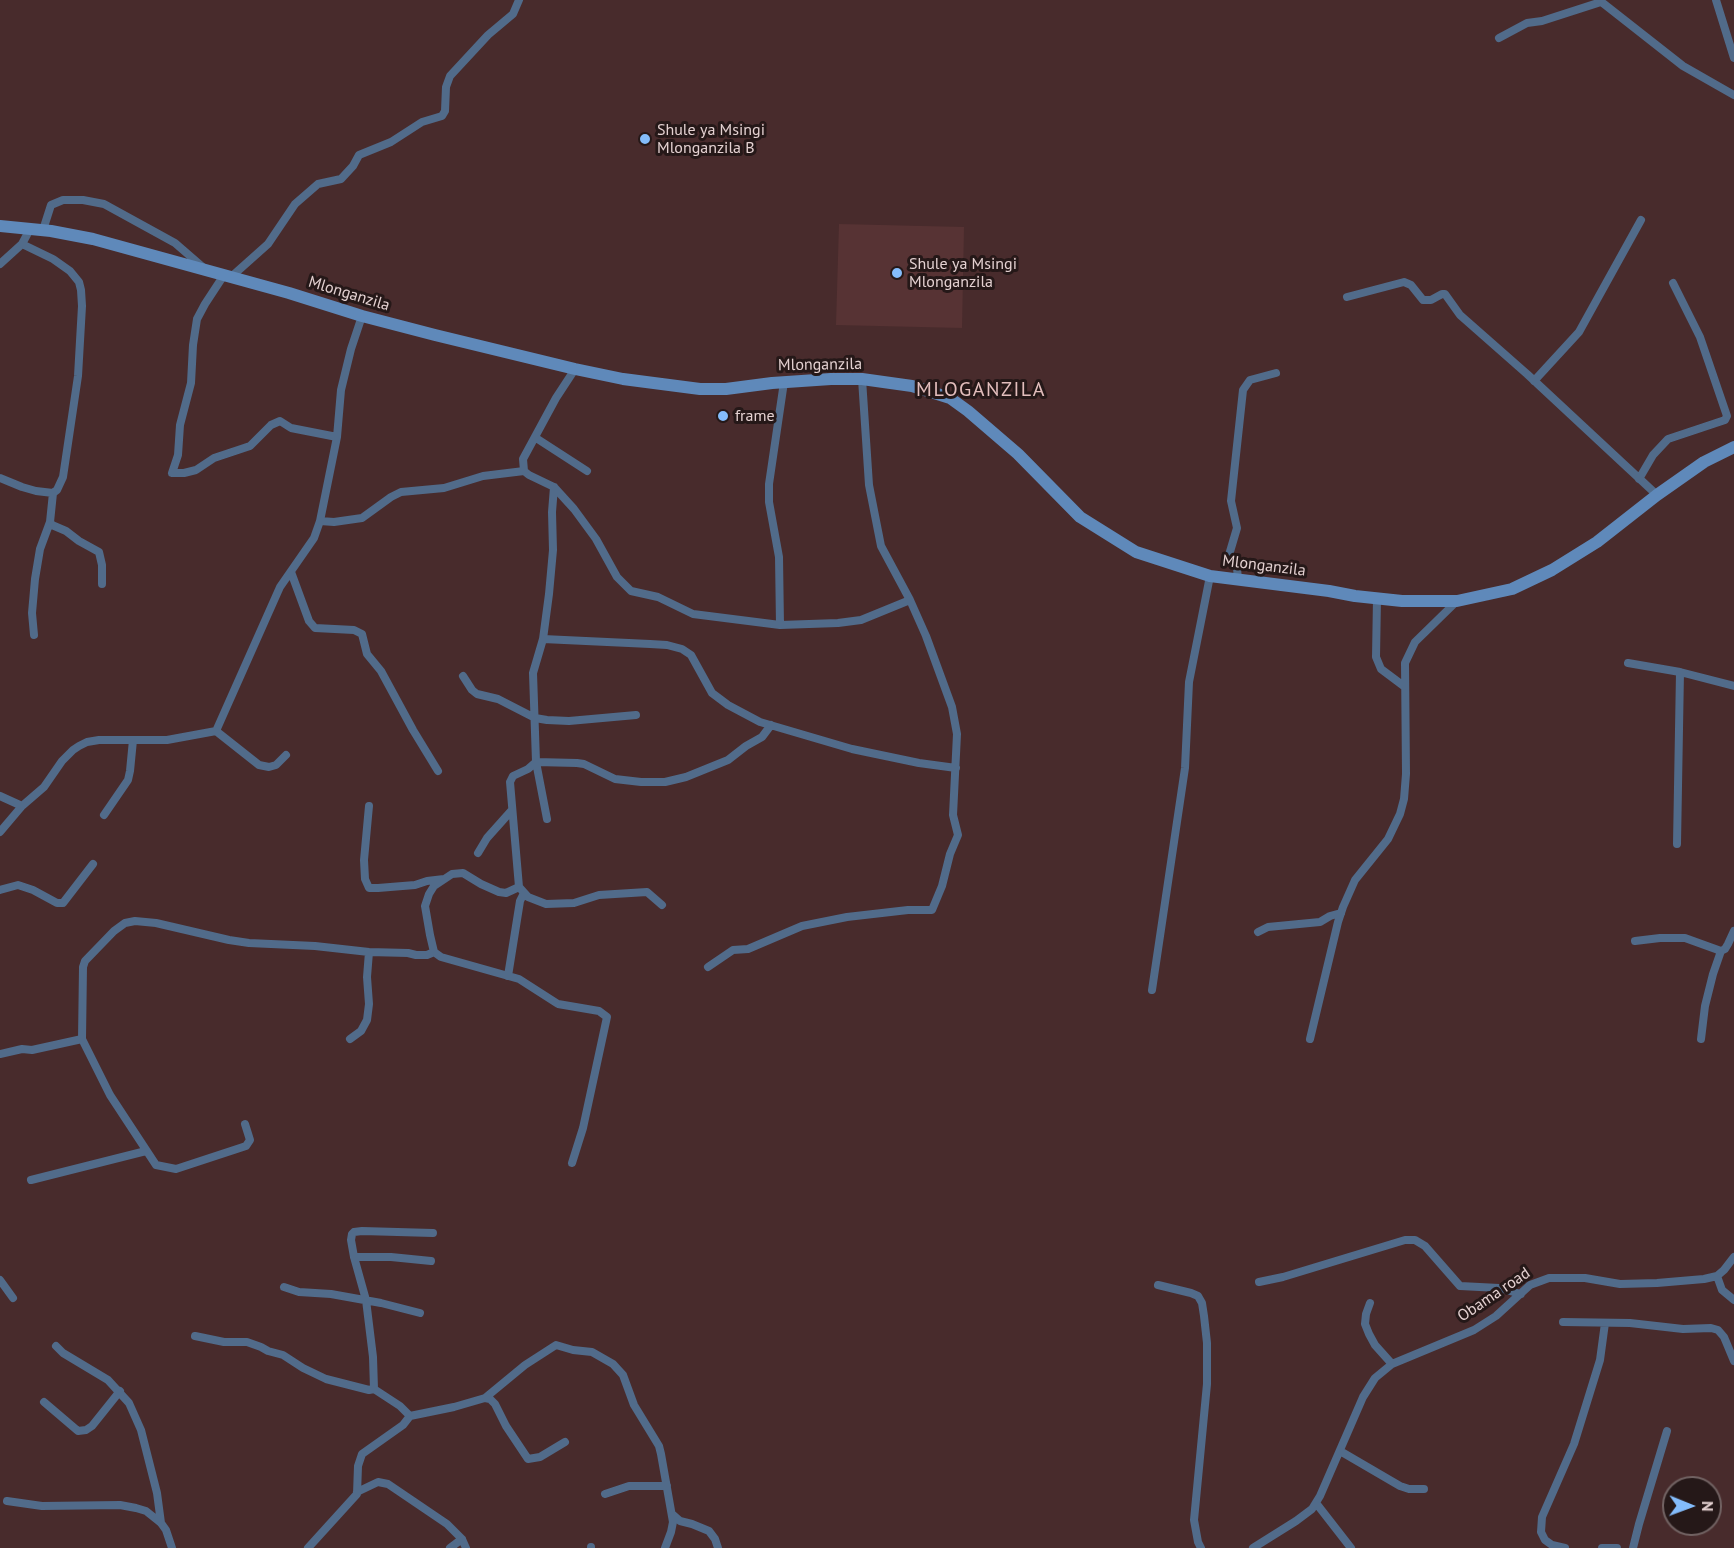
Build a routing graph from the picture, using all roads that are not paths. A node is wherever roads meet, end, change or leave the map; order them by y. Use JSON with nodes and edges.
{"nodes":[{"id":1,"x":519,"y":0,"type":"edge"},
{"id":2,"x":1716,"y":0,"type":"edge"},
{"id":3,"x":1600,"y":1,"type":"edge"},
{"id":4,"x":1499,"y":38,"type":"dead end"},
{"id":5,"x":1734,"y":58,"type":"edge"},
{"id":6,"x":1734,"y":95,"type":"edge"},
{"id":7,"x":1641,"y":220,"type":"dead end"},
{"id":8,"x":0,"y":226,"type":"edge"},
{"id":9,"x":37,"y":229,"type":"junction"},
{"id":10,"x":22,"y":244,"type":"junction"},
{"id":11,"x":0,"y":264,"type":"edge"},
{"id":12,"x":207,"y":271,"type":"junction"},
{"id":13,"x":227,"y":276,"type":"junction"},
{"id":14,"x":1673,"y":283,"type":"dead end"},
{"id":15,"x":1347,"y":297,"type":"dead end"},
{"id":16,"x":362,"y":316,"type":"junction"},
{"id":17,"x":575,"y":369,"type":"junction"},
{"id":18,"x":1276,"y":373,"type":"dead end"},
{"id":19,"x":862,"y":379,"type":"junction"},
{"id":20,"x":1534,"y":381,"type":"junction"},
{"id":21,"x":784,"y":382,"type":"junction"},
{"id":22,"x":337,"y":437,"type":"junction"},
{"id":23,"x":536,"y":438,"type":"junction"},
{"id":24,"x":1734,"y":447,"type":"edge"},
{"id":25,"x":524,"y":471,"type":"junction"},
{"id":26,"x":587,"y":471,"type":"dead end"},
{"id":27,"x":0,"y":478,"type":"edge"},
{"id":28,"x":1639,"y":479,"type":"junction"},
{"id":29,"x":554,"y":487,"type":"junction"},
{"id":30,"x":52,"y":493,"type":"junction"},
{"id":31,"x":1657,"y":495,"type":"junction"},
{"id":32,"x":320,"y":521,"type":"junction"},
{"id":33,"x":50,"y":522,"type":"junction"},
{"id":34,"x":291,"y":573,"type":"junction"},
{"id":35,"x":1210,"y":576,"type":"junction"},
{"id":36,"x":1238,"y":580,"type":"junction"},
{"id":37,"x":102,"y":584,"type":"dead end"},
{"id":38,"x":1377,"y":598,"type":"junction"},
{"id":39,"x":910,"y":600,"type":"junction"},
{"id":40,"x":1457,"y":601,"type":"junction"},
{"id":41,"x":780,"y":625,"type":"junction"},
{"id":42,"x":34,"y":635,"type":"dead end"},
{"id":43,"x":543,"y":639,"type":"junction"},
{"id":44,"x":1628,"y":663,"type":"dead end"},
{"id":45,"x":1680,"y":672,"type":"junction"},
{"id":46,"x":463,"y":676,"type":"dead end"},
{"id":47,"x":1734,"y":686,"type":"edge"},
{"id":48,"x":1405,"y":687,"type":"junction"},
{"id":49,"x":636,"y":715,"type":"dead end"},
{"id":50,"x":535,"y":717,"type":"junction"},
{"id":51,"x":771,"y":725,"type":"junction"},
{"id":52,"x":216,"y":731,"type":"junction"},
{"id":53,"x":133,"y":740,"type":"junction"},
{"id":54,"x":286,"y":754,"type":"dead end"},
{"id":55,"x":536,"y":762,"type":"junction"},
{"id":56,"x":956,"y":768,"type":"junction"},
{"id":57,"x":438,"y":771,"type":"dead end"},
{"id":58,"x":0,"y":795,"type":"edge"},
{"id":59,"x":22,"y":806,"type":"junction"},
{"id":60,"x":369,"y":806,"type":"dead end"},
{"id":61,"x":512,"y":810,"type":"junction"},
{"id":62,"x":104,"y":815,"type":"dead end"},
{"id":63,"x":547,"y":819,"type":"dead end"},
{"id":64,"x":0,"y":832,"type":"edge"},
{"id":65,"x":1677,"y":844,"type":"dead end"},
{"id":66,"x":478,"y":854,"type":"dead end"},
{"id":67,"x":93,"y":864,"type":"dead end"},
{"id":68,"x":444,"y":879,"type":"junction"},
{"id":69,"x":0,"y":890,"type":"edge"},
{"id":70,"x":521,"y":890,"type":"junction"},
{"id":71,"x":662,"y":905,"type":"dead end"},
{"id":72,"x":1341,"y":913,"type":"junction"},
{"id":73,"x":1734,"y":931,"type":"edge"},
{"id":74,"x":1258,"y":932,"type":"dead end"},
{"id":75,"x":1635,"y":941,"type":"dead end"},
{"id":76,"x":1721,"y":951,"type":"junction"},
{"id":77,"x":369,"y":952,"type":"junction"},
{"id":78,"x":434,"y":952,"type":"junction"},
{"id":79,"x":708,"y":967,"type":"dead end"},
{"id":80,"x":508,"y":976,"type":"junction"},
{"id":81,"x":1152,"y":990,"type":"dead end"},
{"id":82,"x":350,"y":1039,"type":"dead end"},
{"id":83,"x":1310,"y":1039,"type":"dead end"},
{"id":84,"x":1701,"y":1039,"type":"dead end"},
{"id":85,"x":82,"y":1040,"type":"junction"},
{"id":86,"x":0,"y":1054,"type":"edge"},
{"id":87,"x":245,"y":1124,"type":"dead end"},
{"id":88,"x":146,"y":1151,"type":"junction"},
{"id":89,"x":572,"y":1163,"type":"dead end"},
{"id":90,"x":31,"y":1180,"type":"dead end"},
{"id":91,"x":433,"y":1233,"type":"dead end"},
{"id":92,"x":354,"y":1257,"type":"junction"},
{"id":93,"x":1734,"y":1257,"type":"edge"},
{"id":94,"x":430,"y":1261,"type":"dead end"},
{"id":95,"x":1717,"y":1276,"type":"junction"},
{"id":96,"x":0,"y":1280,"type":"edge"},
{"id":97,"x":1259,"y":1282,"type":"dead end"},
{"id":98,"x":1158,"y":1285,"type":"dead end"},
{"id":99,"x":284,"y":1287,"type":"dead end"},
{"id":100,"x":1521,"y":1294,"type":"junction"},
{"id":101,"x":14,"y":1298,"type":"dead end"},
{"id":102,"x":366,"y":1300,"type":"junction"},
{"id":103,"x":1734,"y":1300,"type":"edge"},
{"id":104,"x":1370,"y":1303,"type":"dead end"},
{"id":105,"x":420,"y":1313,"type":"dead end"},
{"id":106,"x":1563,"y":1322,"type":"dead end"},
{"id":107,"x":1605,"y":1323,"type":"junction"},
{"id":108,"x":195,"y":1336,"type":"dead end"},
{"id":109,"x":57,"y":1346,"type":"dead end"},
{"id":110,"x":1734,"y":1361,"type":"edge"},
{"id":111,"x":1392,"y":1364,"type":"junction"},
{"id":112,"x":374,"y":1389,"type":"junction"},
{"id":113,"x":120,"y":1391,"type":"junction"},
{"id":114,"x":485,"y":1398,"type":"junction"},
{"id":115,"x":44,"y":1402,"type":"dead end"},
{"id":116,"x":410,"y":1416,"type":"junction"},
{"id":117,"x":1667,"y":1431,"type":"dead end"},
{"id":118,"x":565,"y":1442,"type":"dead end"},
{"id":119,"x":1340,"y":1451,"type":"junction"},
{"id":120,"x":667,"y":1486,"type":"junction"},
{"id":121,"x":1424,"y":1489,"type":"dead end"},
{"id":122,"x":357,"y":1492,"type":"junction"},
{"id":123,"x":605,"y":1494,"type":"dead end"},
{"id":124,"x":7,"y":1501,"type":"dead end"},
{"id":125,"x":1316,"y":1503,"type":"junction"},
{"id":126,"x":672,"y":1514,"type":"junction"},
{"id":127,"x":161,"y":1523,"type":"junction"},
{"id":128,"x":464,"y":1544,"type":"edge"},
{"id":129,"x":172,"y":1548,"type":"edge"},
{"id":130,"x":308,"y":1548,"type":"edge"},
{"id":131,"x":450,"y":1548,"type":"edge"},
{"id":132,"x":665,"y":1548,"type":"edge"},
{"id":133,"x":718,"y":1548,"type":"edge"},
{"id":134,"x":1201,"y":1548,"type":"edge"},
{"id":135,"x":1252,"y":1548,"type":"edge"},
{"id":136,"x":1351,"y":1548,"type":"edge"},
{"id":137,"x":1565,"y":1548,"type":"edge"},
{"id":138,"x":1602,"y":1548,"type":"edge"},
{"id":139,"x":1617,"y":1548,"type":"edge"},
{"id":140,"x":1633,"y":1548,"type":"edge"}],
"edges":[{"from":1,"to":13,"type":"street"},
{"from":2,"to":5,"type":"street"},
{"from":3,"to":4,"type":"street"},
{"from":3,"to":6,"type":"street"},
{"from":7,"to":20,"type":"street"},
{"from":8,"to":9,"type":"street","name":"Mlonganzila"},
{"from":9,"to":10,"type":"street"},
{"from":9,"to":12,"type":"street","name":"Mlonganzila"},
{"from":9,"to":12,"type":"street"},
{"from":10,"to":11,"type":"street"},
{"from":10,"to":30,"type":"street"},
{"from":12,"to":13,"type":"street","name":"Mlonganzila"},
{"from":13,"to":16,"type":"street","name":"Mlonganzila"},
{"from":13,"to":22,"type":"street"},
{"from":14,"to":28,"type":"street"},
{"from":15,"to":20,"type":"street"},
{"from":16,"to":17,"type":"street","name":"Mlonganzila"},
{"from":16,"to":22,"type":"street"},
{"from":17,"to":21,"type":"street","name":"Mlonganzila"},
{"from":17,"to":23,"type":"street"},
{"from":18,"to":36,"type":"street"},
{"from":19,"to":21,"type":"street","name":"Mlonganzila"},
{"from":19,"to":35,"type":"street","name":"Mlonganzila"},
{"from":19,"to":39,"type":"street"},
{"from":20,"to":28,"type":"street"},
{"from":21,"to":41,"type":"street"},
{"from":22,"to":32,"type":"street"},
{"from":23,"to":25,"type":"street"},
{"from":23,"to":26,"type":"street"},
{"from":24,"to":31,"type":"street","name":"Mlonganzila"},
{"from":25,"to":29,"type":"street"},
{"from":25,"to":32,"type":"street"},
{"from":27,"to":30,"type":"street"},
{"from":28,"to":31,"type":"street"},
{"from":29,"to":41,"type":"street"},
{"from":29,"to":43,"type":"street"},
{"from":30,"to":33,"type":"street"},
{"from":31,"to":40,"type":"street","name":"Mlonganzila"},
{"from":32,"to":34,"type":"street"},
{"from":33,"to":37,"type":"street"},
{"from":33,"to":42,"type":"street"},
{"from":34,"to":52,"type":"street"},
{"from":34,"to":57,"type":"street"},
{"from":35,"to":36,"type":"street","name":"Mlonganzila"},
{"from":35,"to":81,"type":"street"},
{"from":36,"to":38,"type":"street","name":"Mlonganzila"},
{"from":38,"to":40,"type":"street","name":"Mlonganzila"},
{"from":38,"to":48,"type":"street"},
{"from":39,"to":41,"type":"street"},
{"from":39,"to":56,"type":"street"},
{"from":40,"to":48,"type":"street"},
{"from":43,"to":50,"type":"street"},
{"from":43,"to":51,"type":"street"},
{"from":44,"to":45,"type":"street"},
{"from":45,"to":47,"type":"street"},
{"from":45,"to":65,"type":"street"},
{"from":46,"to":50,"type":"street"},
{"from":48,"to":72,"type":"street"},
{"from":49,"to":50,"type":"street"},
{"from":50,"to":55,"type":"street"},
{"from":51,"to":55,"type":"street"},
{"from":51,"to":56,"type":"street"},
{"from":52,"to":53,"type":"street"},
{"from":52,"to":54,"type":"street"},
{"from":53,"to":59,"type":"street"},
{"from":53,"to":62,"type":"street"},
{"from":55,"to":61,"type":"street"},
{"from":55,"to":63,"type":"street"},
{"from":56,"to":79,"type":"street"},
{"from":58,"to":59,"type":"street"},
{"from":59,"to":64,"type":"street"},
{"from":60,"to":68,"type":"street"},
{"from":61,"to":66,"type":"street"},
{"from":61,"to":70,"type":"street"},
{"from":67,"to":69,"type":"street"},
{"from":68,"to":70,"type":"street"},
{"from":68,"to":78,"type":"street"},
{"from":70,"to":71,"type":"street"},
{"from":70,"to":80,"type":"street"},
{"from":72,"to":74,"type":"street"},
{"from":72,"to":83,"type":"street"},
{"from":73,"to":76,"type":"street"},
{"from":75,"to":76,"type":"street"},
{"from":76,"to":84,"type":"street"},
{"from":77,"to":78,"type":"street"},
{"from":77,"to":82,"type":"street"},
{"from":77,"to":85,"type":"street"},
{"from":78,"to":80,"type":"street"},
{"from":80,"to":89,"type":"street"},
{"from":85,"to":86,"type":"street"},
{"from":85,"to":88,"type":"street"},
{"from":87,"to":88,"type":"street"},
{"from":88,"to":90,"type":"street"},
{"from":91,"to":92,"type":"street"},
{"from":92,"to":94,"type":"street"},
{"from":92,"to":102,"type":"street"},
{"from":93,"to":95,"type":"street"},
{"from":95,"to":100,"type":"street","name":"Obama road"},
{"from":95,"to":103,"type":"street"},
{"from":96,"to":101,"type":"street"},
{"from":97,"to":100,"type":"street"},
{"from":98,"to":134,"type":"street"},
{"from":99,"to":102,"type":"street"},
{"from":100,"to":111,"type":"street","name":"Obama road"},
{"from":102,"to":105,"type":"street"},
{"from":102,"to":112,"type":"street"},
{"from":104,"to":111,"type":"street"},
{"from":106,"to":107,"type":"street"},
{"from":107,"to":110,"type":"street"},
{"from":107,"to":137,"type":"street"},
{"from":108,"to":112,"type":"street"},
{"from":109,"to":113,"type":"street"},
{"from":111,"to":119,"type":"street","name":"Obama road"},
{"from":112,"to":116,"type":"street"},
{"from":113,"to":115,"type":"street"},
{"from":113,"to":127,"type":"street"},
{"from":114,"to":116,"type":"street"},
{"from":114,"to":118,"type":"street"},
{"from":114,"to":120,"type":"street"},
{"from":116,"to":122,"type":"street"},
{"from":117,"to":140,"type":"street"},
{"from":119,"to":121,"type":"street"},
{"from":119,"to":125,"type":"street","name":"Obama road"},
{"from":120,"to":123,"type":"street"},
{"from":120,"to":126,"type":"street"},
{"from":122,"to":128,"type":"street"},
{"from":122,"to":130,"type":"street"},
{"from":124,"to":127,"type":"street"},
{"from":125,"to":135,"type":"street","name":"Obama road"},
{"from":125,"to":136,"type":"street"},
{"from":126,"to":132,"type":"street"},
{"from":126,"to":133,"type":"street"},
{"from":127,"to":129,"type":"street"},
{"from":128,"to":131,"type":"street"},
{"from":138,"to":139,"type":"street"}]}
